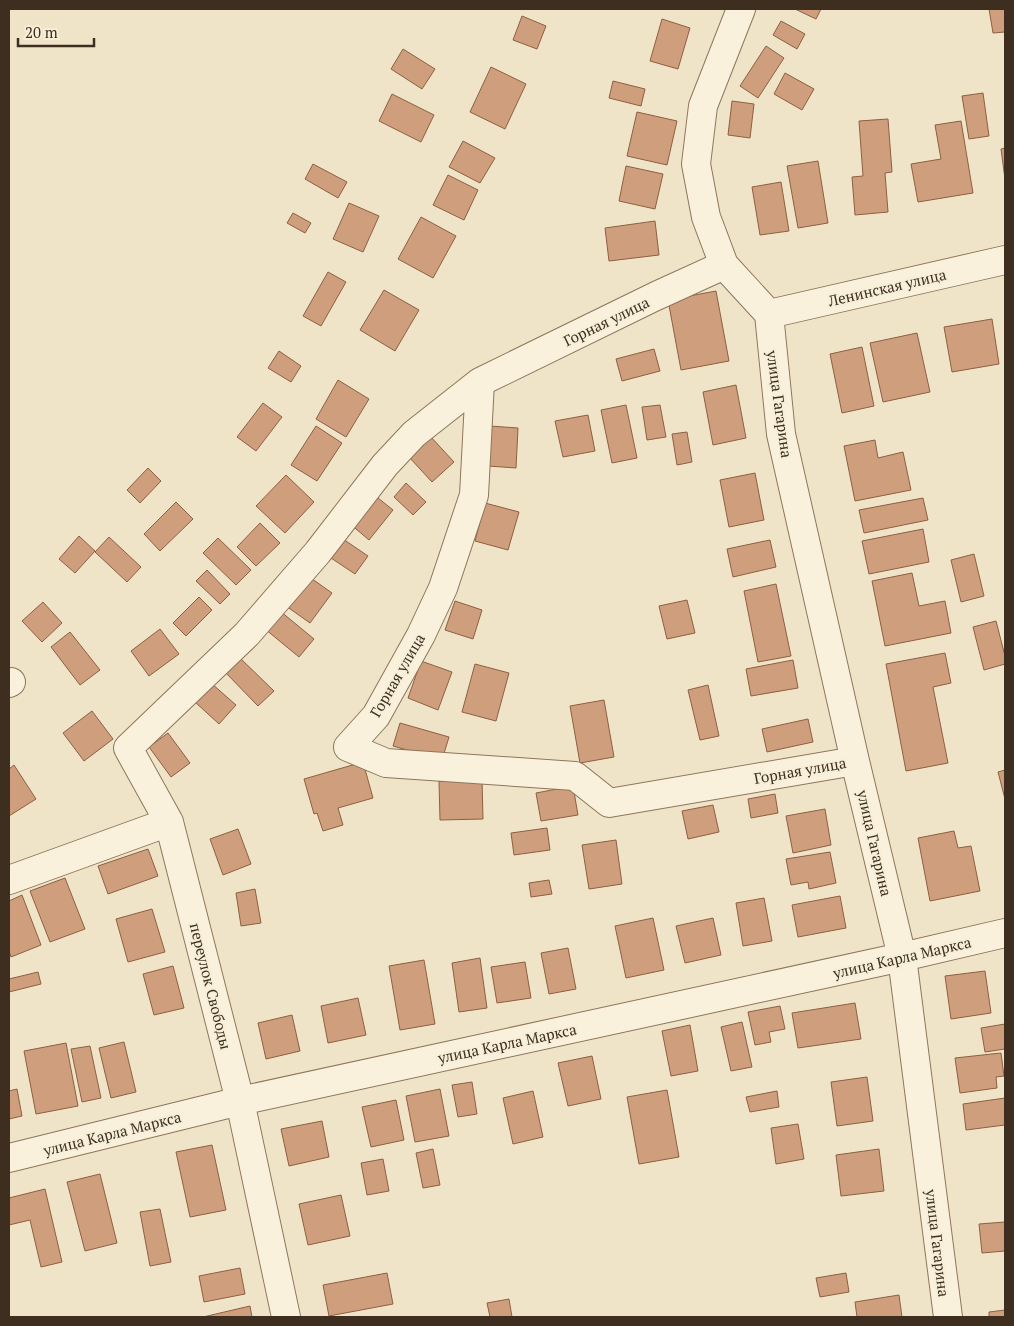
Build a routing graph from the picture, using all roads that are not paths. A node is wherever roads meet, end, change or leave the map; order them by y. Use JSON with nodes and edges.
{"nodes":[{"id":1,"x":741,"y":9,"type":"edge"},
{"id":2,"x":1005,"y":260,"type":"edge"},
{"id":3,"x":724,"y":265,"type":"junction"},
{"id":4,"x":769,"y":314,"type":"junction"},
{"id":5,"x":480,"y":382,"type":"junction"},
{"id":6,"x":855,"y":761,"type":"junction"},
{"id":7,"x":169,"y":822,"type":"junction"},
{"id":8,"x":9,"y":880,"type":"edge"},
{"id":9,"x":1005,"y":933,"type":"edge"},
{"id":10,"x":902,"y":957,"type":"junction"},
{"id":11,"x":240,"y":1102,"type":"junction"},
{"id":12,"x":9,"y":1158,"type":"edge"},
{"id":13,"x":286,"y":1317,"type":"edge"},
{"id":14,"x":948,"y":1317,"type":"edge"}],
"edges":[{"from":1,"to":3,"type":"street"},
{"from":2,"to":4,"type":"street","name":"Ленинская улица"},
{"from":3,"to":4,"type":"street"},
{"from":3,"to":5,"type":"street","name":"Горная улица"},
{"from":4,"to":6,"type":"street","name":"улица Гагарина"},
{"from":5,"to":6,"type":"street","name":"Горная улица"},
{"from":5,"to":7,"type":"street","name":"переулок Свободы"},
{"from":6,"to":10,"type":"street","name":"улица Гагарина"},
{"from":7,"to":8,"type":"street"},
{"from":7,"to":11,"type":"street","name":"переулок Свободы"},
{"from":9,"to":10,"type":"street","name":"улица Карла Маркса"},
{"from":10,"to":11,"type":"street","name":"улица Карла Маркса"},
{"from":10,"to":14,"type":"street","name":"улица Гагарина"},
{"from":11,"to":12,"type":"street","name":"улица Карла Маркса"},
{"from":11,"to":13,"type":"street","name":"переулок Свободы"}]}
